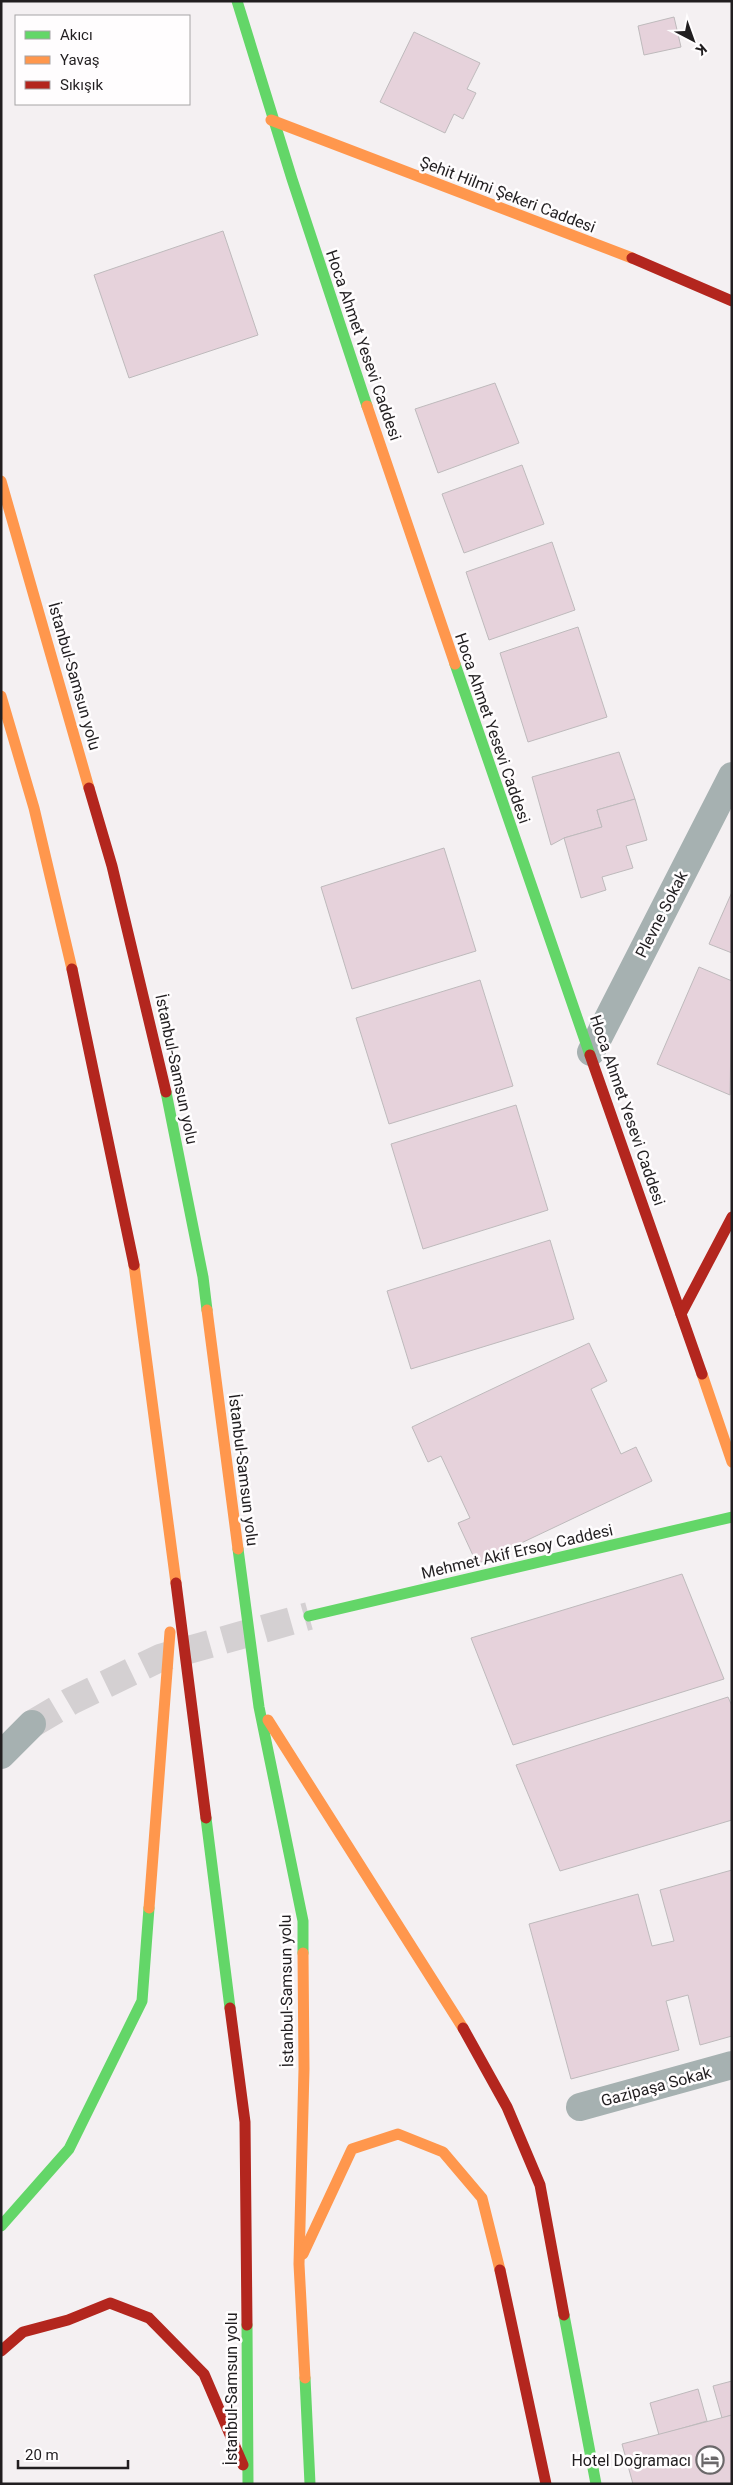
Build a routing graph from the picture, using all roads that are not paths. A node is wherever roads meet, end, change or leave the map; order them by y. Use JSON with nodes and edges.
{"nodes":[{"id":1,"x":236,"y":1,"type":"edge"},
{"id":2,"x":271,"y":120,"type":"junction"},
{"id":3,"x":732,"y":301,"type":"edge"},
{"id":4,"x":1,"y":480,"type":"edge"},
{"id":5,"x":1,"y":696,"type":"edge"},
{"id":6,"x":732,"y":776,"type":"edge"},
{"id":7,"x":591,"y":1052,"type":"junction"},
{"id":8,"x":732,"y":1217,"type":"edge"},
{"id":9,"x":681,"y":1314,"type":"junction"},
{"id":10,"x":732,"y":1462,"type":"edge"},
{"id":11,"x":732,"y":1517,"type":"edge"},
{"id":12,"x":174,"y":1576,"type":"junction"},
{"id":13,"x":309,"y":1616,"type":"tunnel mouth"},
{"id":14,"x":259,"y":1706,"type":"junction"},
{"id":15,"x":32,"y":1724,"type":"tunnel mouth"},
{"id":16,"x":1,"y":1755,"type":"edge"},
{"id":17,"x":732,"y":2065,"type":"edge"},
{"id":18,"x":580,"y":2107,"type":"dead end"},
{"id":19,"x":1,"y":2226,"type":"edge"},
{"id":20,"x":298,"y":2264,"type":"junction"},
{"id":21,"x":1,"y":2351,"type":"edge"},
{"id":22,"x":248,"y":2480,"type":"edge"},
{"id":23,"x":310,"y":2484,"type":"edge"},
{"id":24,"x":546,"y":2484,"type":"edge"},
{"id":25,"x":596,"y":2484,"type":"edge"}],
"edges":[{"from":1,"to":2,"type":"main road","name":"Hoca Ahmet Yesevi Caddesi"},
{"from":2,"to":3,"type":"main road","name":"Şehit Hilmi Şekeri Caddesi"},
{"from":2,"to":7,"type":"main road","name":"Hoca Ahmet Yesevi Caddesi"},
{"from":4,"to":14,"type":"main road","name":"İstanbul-Samsun yolu"},
{"from":5,"to":12,"type":"main road","name":"İstanbul-Samsun yolu"},
{"from":6,"to":7,"type":"street","name":"Plevne Sokak"},
{"from":7,"to":9,"type":"main road","name":"Hoca Ahmet Yesevi Caddesi"},
{"from":8,"to":9,"type":"main road"},
{"from":9,"to":10,"type":"main road","name":"Hoca Ahmet Yesevi Caddesi"},
{"from":11,"to":13,"type":"main road","name":"Mehmet Akif Ersoy Caddesi"},
{"from":12,"to":19,"type":"main road"},
{"from":12,"to":22,"type":"main road","name":"İstanbul-Samsun yolu"},
{"from":14,"to":20,"type":"main road","name":"İstanbul-Samsun yolu"},
{"from":14,"to":25,"type":"main road"},
{"from":15,"to":16,"type":"street"},
{"from":17,"to":18,"type":"street","name":"Gazipaşa Sokak"},
{"from":20,"to":23,"type":"main road","name":"İstanbul-Samsun yolu"},
{"from":20,"to":24,"type":"main road"},
{"from":21,"to":22,"type":"main road"}]}
